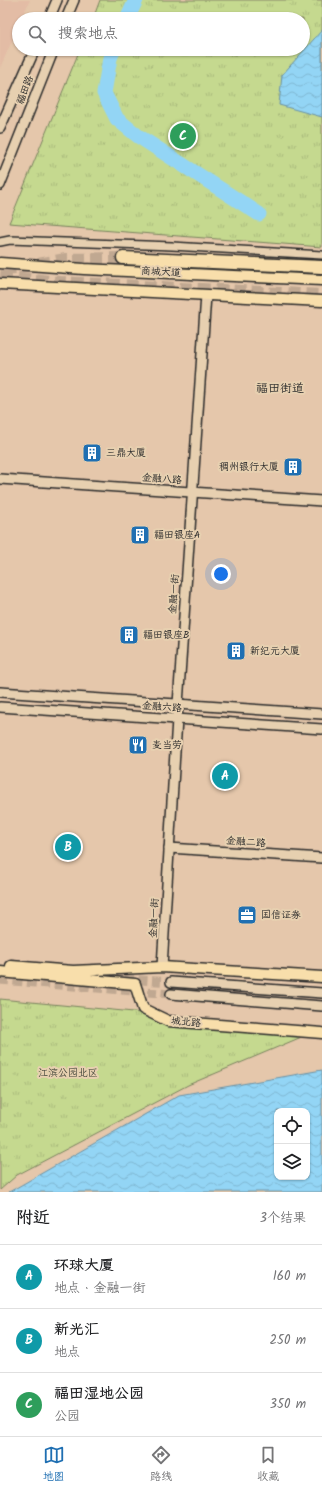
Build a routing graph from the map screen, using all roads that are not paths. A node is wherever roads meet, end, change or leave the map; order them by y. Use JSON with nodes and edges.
{"nodes":[{"id":1,"x":57,"y":0,"type":"edge"},
{"id":2,"x":74,"y":0,"type":"edge"},
{"id":3,"x":51,"y":12,"type":"edge"},
{"id":4,"x":69,"y":12,"type":"edge"},
{"id":5,"x":32,"y":56,"type":"edge"},
{"id":6,"x":51,"y":56,"type":"edge"},
{"id":7,"x":0,"y":128,"type":"edge"},
{"id":8,"x":0,"y":185,"type":"edge"},
{"id":9,"x":0,"y":242,"type":"edge"},
{"id":10,"x":322,"y":255,"type":"edge"},
{"id":11,"x":123,"y":258,"type":"tunnel mouth"},
{"id":12,"x":0,"y":263,"type":"edge"},
{"id":13,"x":322,"y":267,"type":"edge"},
{"id":14,"x":322,"y":280,"type":"edge"},
{"id":15,"x":0,"y":284,"type":"edge"},
{"id":16,"x":206,"y":295,"type":"junction"},
{"id":17,"x":322,"y":301,"type":"edge"},
{"id":18,"x":0,"y":479,"type":"edge"},
{"id":19,"x":192,"y":492,"type":"junction"},
{"id":20,"x":322,"y":501,"type":"edge"},
{"id":21,"x":0,"y":692,"type":"edge"},
{"id":22,"x":178,"y":704,"type":"junction"},
{"id":23,"x":0,"y":706,"type":"edge"},
{"id":24,"x":322,"y":714,"type":"edge"},
{"id":25,"x":177,"y":719,"type":"junction"},
{"id":26,"x":322,"y":729,"type":"edge"},
{"id":27,"x":169,"y":848,"type":"junction"},
{"id":28,"x":322,"y":858,"type":"edge"},
{"id":29,"x":0,"y":966,"type":"edge"},
{"id":30,"x":162,"y":967,"type":"junction"},
{"id":31,"x":0,"y":972,"type":"edge"},
{"id":32,"x":322,"y":977,"type":"edge"},
{"id":33,"x":171,"y":982,"type":"tunnel mouth"},
{"id":34,"x":322,"y":993,"type":"edge"},
{"id":35,"x":171,"y":994,"type":"tunnel mouth"},
{"id":36,"x":322,"y":1006,"type":"edge"},
{"id":37,"x":322,"y":1033,"type":"edge"}],
"edges":[{"from":1,"to":3,"type":"street"},
{"from":2,"to":4,"type":"street"},
{"from":5,"to":7,"type":"street","name":"福田路"},
{"from":6,"to":8,"type":"street","name":"福田路"},
{"from":9,"to":10,"type":"street"},
{"from":11,"to":13,"type":"highway"},
{"from":12,"to":14,"type":"main road","name":"商城大道"},
{"from":15,"to":16,"type":"main road","name":"商城大道"},
{"from":16,"to":17,"type":"main road","name":"商城大道"},
{"from":16,"to":19,"type":"street","name":"金融一街"},
{"from":18,"to":19,"type":"street","name":"金融八路"},
{"from":19,"to":20,"type":"street","name":"金融八路"},
{"from":19,"to":22,"type":"street","name":"金融一街"},
{"from":21,"to":22,"type":"street","name":"金融六路"},
{"from":22,"to":24,"type":"street","name":"金融六路"},
{"from":22,"to":25,"type":"street","name":"金融一街"},
{"from":23,"to":25,"type":"street","name":"金融六路"},
{"from":25,"to":26,"type":"street","name":"金融六路"},
{"from":25,"to":27,"type":"street","name":"金融一街"},
{"from":27,"to":28,"type":"street","name":"金融二路"},
{"from":27,"to":30,"type":"street","name":"金融一街"},
{"from":29,"to":30,"type":"main road"},
{"from":30,"to":32,"type":"main road"},
{"from":31,"to":37,"type":"main road","name":"城北路"},
{"from":33,"to":34,"type":"street"},
{"from":35,"to":36,"type":"street"}]}
